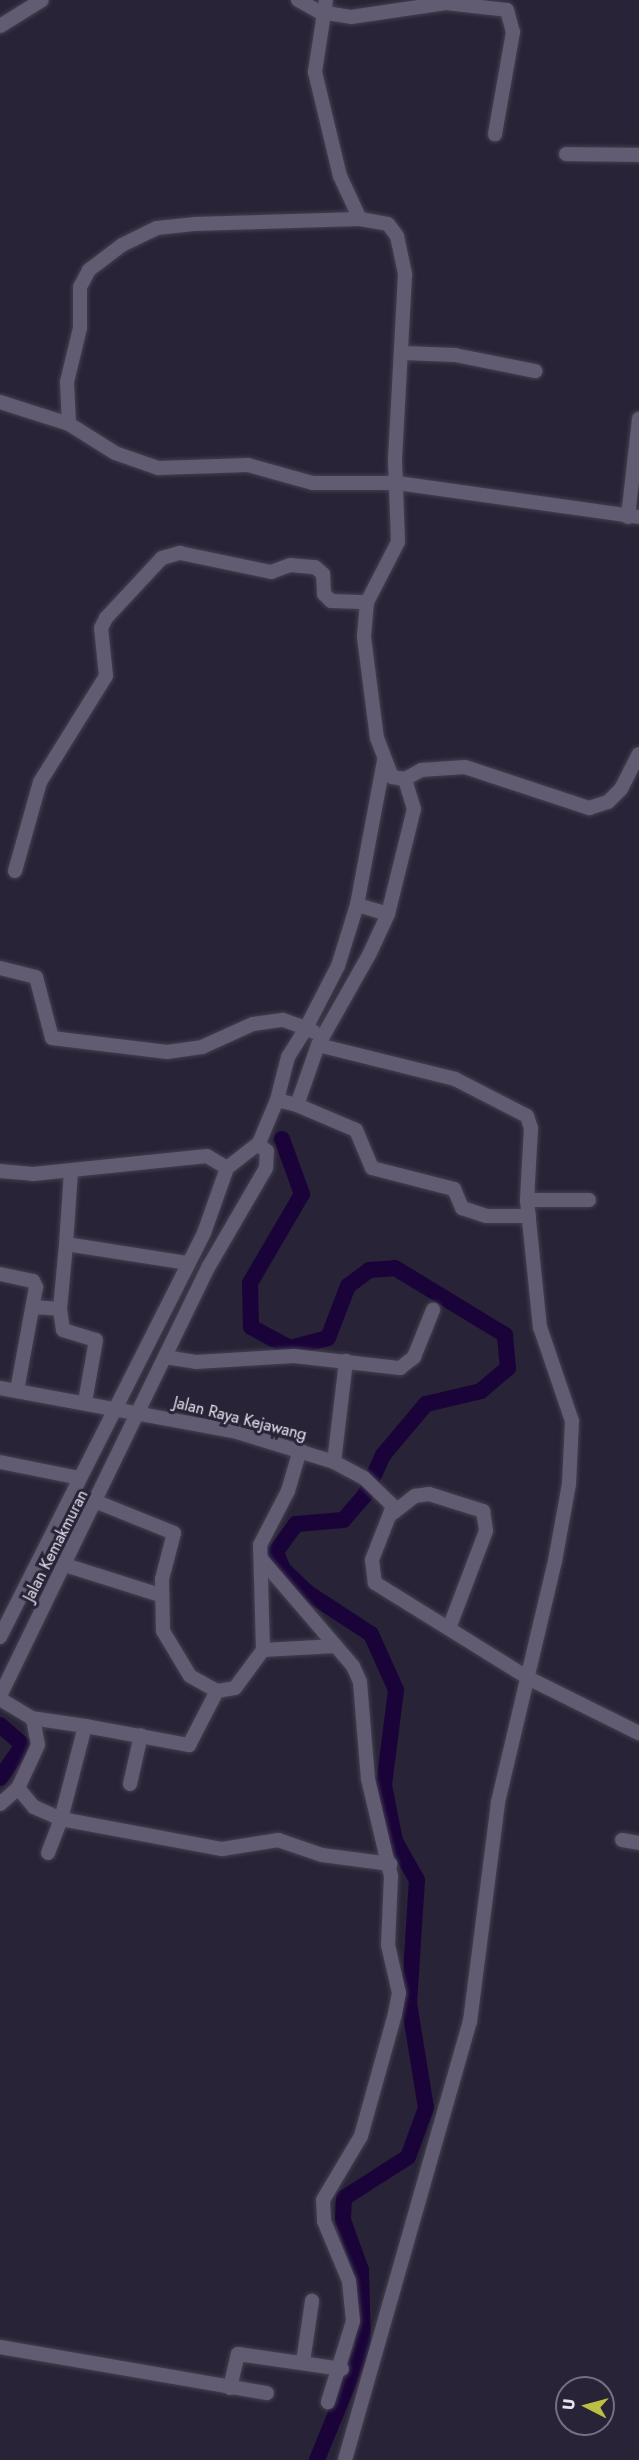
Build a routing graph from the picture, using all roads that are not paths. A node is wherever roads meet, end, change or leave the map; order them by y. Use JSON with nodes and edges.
{"nodes":[{"id":1,"x":42,"y":0,"type":"edge"},
{"id":2,"x":298,"y":0,"type":"edge"},
{"id":3,"x":323,"y":6,"type":"edge"},
{"id":4,"x":0,"y":27,"type":"edge"},
{"id":5,"x":495,"y":134,"type":"dead end"},
{"id":6,"x":566,"y":154,"type":"dead end"},
{"id":7,"x":639,"y":155,"type":"edge"},
{"id":8,"x":360,"y":219,"type":"junction"},
{"id":9,"x":403,"y":353,"type":"junction"},
{"id":10,"x":535,"y":371,"type":"dead end"},
{"id":11,"x":0,"y":402,"type":"edge"},
{"id":12,"x":639,"y":419,"type":"edge"},
{"id":13,"x":69,"y":424,"type":"junction"},
{"id":14,"x":397,"y":483,"type":"junction"},
{"id":15,"x":633,"y":517,"type":"edge"},
{"id":16,"x":367,"y":602,"type":"junction"},
{"id":17,"x":639,"y":754,"type":"edge"},
{"id":18,"x":384,"y":760,"type":"junction"},
{"id":19,"x":407,"y":782,"type":"junction"},
{"id":20,"x":15,"y":872,"type":"dead end"},
{"id":21,"x":361,"y":907,"type":"junction"},
{"id":22,"x":384,"y":913,"type":"junction"},
{"id":23,"x":0,"y":968,"type":"edge"},
{"id":24,"x":315,"y":1034,"type":"junction"},
{"id":25,"x":277,"y":1100,"type":"junction"},
{"id":26,"x":297,"y":1105,"type":"junction"},
{"id":27,"x":259,"y":1144,"type":"junction"},
{"id":28,"x":227,"y":1168,"type":"junction"},
{"id":29,"x":0,"y":1171,"type":"edge"},
{"id":30,"x":71,"y":1171,"type":"junction"},
{"id":31,"x":530,"y":1199,"type":"junction"},
{"id":32,"x":589,"y":1200,"type":"dead end"},
{"id":33,"x":529,"y":1216,"type":"junction"},
{"id":34,"x":66,"y":1244,"type":"junction"},
{"id":35,"x":187,"y":1263,"type":"junction"},
{"id":36,"x":0,"y":1274,"type":"edge"},
{"id":37,"x":33,"y":1307,"type":"junction"},
{"id":38,"x":60,"y":1309,"type":"junction"},
{"id":39,"x":433,"y":1310,"type":"dead end"},
{"id":40,"x":165,"y":1357,"type":"junction"},
{"id":41,"x":346,"y":1361,"type":"junction"},
{"id":42,"x":0,"y":1388,"type":"edge"},
{"id":43,"x":17,"y":1391,"type":"junction"},
{"id":44,"x":85,"y":1402,"type":"junction"},
{"id":45,"x":115,"y":1407,"type":"junction"},
{"id":46,"x":141,"y":1412,"type":"junction"},
{"id":47,"x":300,"y":1450,"type":"junction"},
{"id":48,"x":0,"y":1462,"type":"edge"},
{"id":49,"x":334,"y":1462,"type":"junction"},
{"id":50,"x":79,"y":1478,"type":"junction"},
{"id":51,"x":97,"y":1502,"type":"junction"},
{"id":52,"x":393,"y":1513,"type":"junction"},
{"id":53,"x":42,"y":1556,"type":"junction"},
{"id":54,"x":262,"y":1560,"type":"junction"},
{"id":55,"x":63,"y":1567,"type":"junction"},
{"id":56,"x":160,"y":1595,"type":"junction"},
{"id":57,"x":450,"y":1626,"type":"junction"},
{"id":58,"x":0,"y":1636,"type":"edge"},
{"id":59,"x":336,"y":1646,"type":"junction"},
{"id":60,"x":262,"y":1650,"type":"junction"},
{"id":61,"x":530,"y":1679,"type":"junction"},
{"id":62,"x":217,"y":1691,"type":"junction"},
{"id":63,"x":0,"y":1697,"type":"edge"},
{"id":64,"x":31,"y":1718,"type":"junction"},
{"id":65,"x":85,"y":1726,"type":"junction"},
{"id":66,"x":639,"y":1733,"type":"edge"},
{"id":67,"x":141,"y":1735,"type":"junction"},
{"id":68,"x":130,"y":1784,"type":"dead end"},
{"id":69,"x":18,"y":1788,"type":"junction"},
{"id":70,"x":0,"y":1804,"type":"edge"},
{"id":71,"x":61,"y":1820,"type":"junction"},
{"id":72,"x":622,"y":1840,"type":"dead end"},
{"id":73,"x":639,"y":1843,"type":"edge"},
{"id":74,"x":48,"y":1853,"type":"dead end"},
{"id":75,"x":390,"y":1864,"type":"junction"},
{"id":76,"x":312,"y":2301,"type":"dead end"},
{"id":77,"x":354,"y":2330,"type":"junction"},
{"id":78,"x":375,"y":2334,"type":"junction"},
{"id":79,"x":0,"y":2347,"type":"edge"},
{"id":80,"x":303,"y":2362,"type":"junction"},
{"id":81,"x":342,"y":2369,"type":"junction"},
{"id":82,"x":231,"y":2388,"type":"junction"},
{"id":83,"x":267,"y":2393,"type":"dead end"},
{"id":84,"x":328,"y":2402,"type":"dead end"},
{"id":85,"x":345,"y":2460,"type":"edge"}],
"edges":[{"from":1,"to":4,"type":"street"},
{"from":2,"to":3,"type":"street"},
{"from":3,"to":5,"type":"street"},
{"from":3,"to":8,"type":"street"},
{"from":6,"to":7,"type":"street"},
{"from":8,"to":9,"type":"street"},
{"from":8,"to":13,"type":"street"},
{"from":9,"to":10,"type":"street"},
{"from":9,"to":14,"type":"street"},
{"from":11,"to":13,"type":"street"},
{"from":12,"to":15,"type":"street"},
{"from":13,"to":14,"type":"street"},
{"from":14,"to":15,"type":"street"},
{"from":14,"to":16,"type":"street"},
{"from":16,"to":18,"type":"street"},
{"from":16,"to":20,"type":"street"},
{"from":17,"to":19,"type":"street"},
{"from":18,"to":19,"type":"street"},
{"from":18,"to":21,"type":"street"},
{"from":19,"to":22,"type":"street"},
{"from":21,"to":22,"type":"street"},
{"from":21,"to":24,"type":"street"},
{"from":22,"to":24,"type":"street"},
{"from":23,"to":24,"type":"street"},
{"from":24,"to":25,"type":"street"},
{"from":24,"to":26,"type":"street"},
{"from":24,"to":31,"type":"street"},
{"from":25,"to":26,"type":"street"},
{"from":25,"to":27,"type":"street"},
{"from":26,"to":33,"type":"street"},
{"from":27,"to":28,"type":"street"},
{"from":27,"to":40,"type":"street","name":"Jalan Kemakmuran"},
{"from":28,"to":30,"type":"street"},
{"from":28,"to":35,"type":"street"},
{"from":29,"to":30,"type":"street"},
{"from":30,"to":34,"type":"street"},
{"from":31,"to":32,"type":"street"},
{"from":31,"to":33,"type":"street"},
{"from":33,"to":61,"type":"street"},
{"from":34,"to":35,"type":"street"},
{"from":34,"to":38,"type":"street"},
{"from":35,"to":45,"type":"street"},
{"from":36,"to":37,"type":"street"},
{"from":37,"to":38,"type":"street"},
{"from":37,"to":43,"type":"street"},
{"from":38,"to":44,"type":"street"},
{"from":39,"to":41,"type":"street"},
{"from":40,"to":41,"type":"street"},
{"from":40,"to":46,"type":"street","name":"Jalan Kemakmuran"},
{"from":41,"to":49,"type":"street"},
{"from":42,"to":43,"type":"street","name":"Jalan Raya Kejawang"},
{"from":43,"to":44,"type":"street","name":"Jalan Raya Kejawang"},
{"from":44,"to":45,"type":"street","name":"Jalan Raya Kejawang"},
{"from":45,"to":46,"type":"street","name":"Jalan Raya Kejawang"},
{"from":45,"to":50,"type":"street"},
{"from":46,"to":47,"type":"street","name":"Jalan Raya Kejawang"},
{"from":46,"to":51,"type":"street","name":"Jalan Kemakmuran"},
{"from":47,"to":49,"type":"street","name":"Jalan Raya Kejawang"},
{"from":47,"to":54,"type":"street"},
{"from":48,"to":50,"type":"street"},
{"from":49,"to":52,"type":"street","name":"Jalan Raya Kejawang"},
{"from":50,"to":53,"type":"street"},
{"from":51,"to":55,"type":"street","name":"Jalan Kemakmuran"},
{"from":51,"to":56,"type":"street"},
{"from":52,"to":57,"type":"street"},
{"from":52,"to":57,"type":"street"},
{"from":53,"to":55,"type":"street"},
{"from":53,"to":58,"type":"street"},
{"from":54,"to":59,"type":"street"},
{"from":54,"to":60,"type":"street"},
{"from":55,"to":56,"type":"street"},
{"from":55,"to":63,"type":"street","name":"Jalan Kemakmuran"},
{"from":56,"to":62,"type":"street"},
{"from":57,"to":61,"type":"street"},
{"from":59,"to":60,"type":"street"},
{"from":59,"to":75,"type":"street"},
{"from":60,"to":62,"type":"street"},
{"from":61,"to":66,"type":"street"},
{"from":61,"to":78,"type":"street"},
{"from":62,"to":67,"type":"street"},
{"from":63,"to":64,"type":"street"},
{"from":64,"to":65,"type":"street"},
{"from":64,"to":69,"type":"street"},
{"from":65,"to":67,"type":"street"},
{"from":65,"to":71,"type":"street"},
{"from":67,"to":68,"type":"street"},
{"from":69,"to":70,"type":"street"},
{"from":69,"to":71,"type":"street"},
{"from":71,"to":74,"type":"street"},
{"from":71,"to":75,"type":"street"},
{"from":72,"to":73,"type":"street"},
{"from":75,"to":77,"type":"street"},
{"from":76,"to":80,"type":"street"},
{"from":77,"to":78,"type":"street"},
{"from":77,"to":81,"type":"street"},
{"from":78,"to":85,"type":"street"},
{"from":79,"to":82,"type":"street"},
{"from":80,"to":81,"type":"street"},
{"from":80,"to":82,"type":"street"},
{"from":81,"to":84,"type":"street"},
{"from":82,"to":83,"type":"street"}]}
